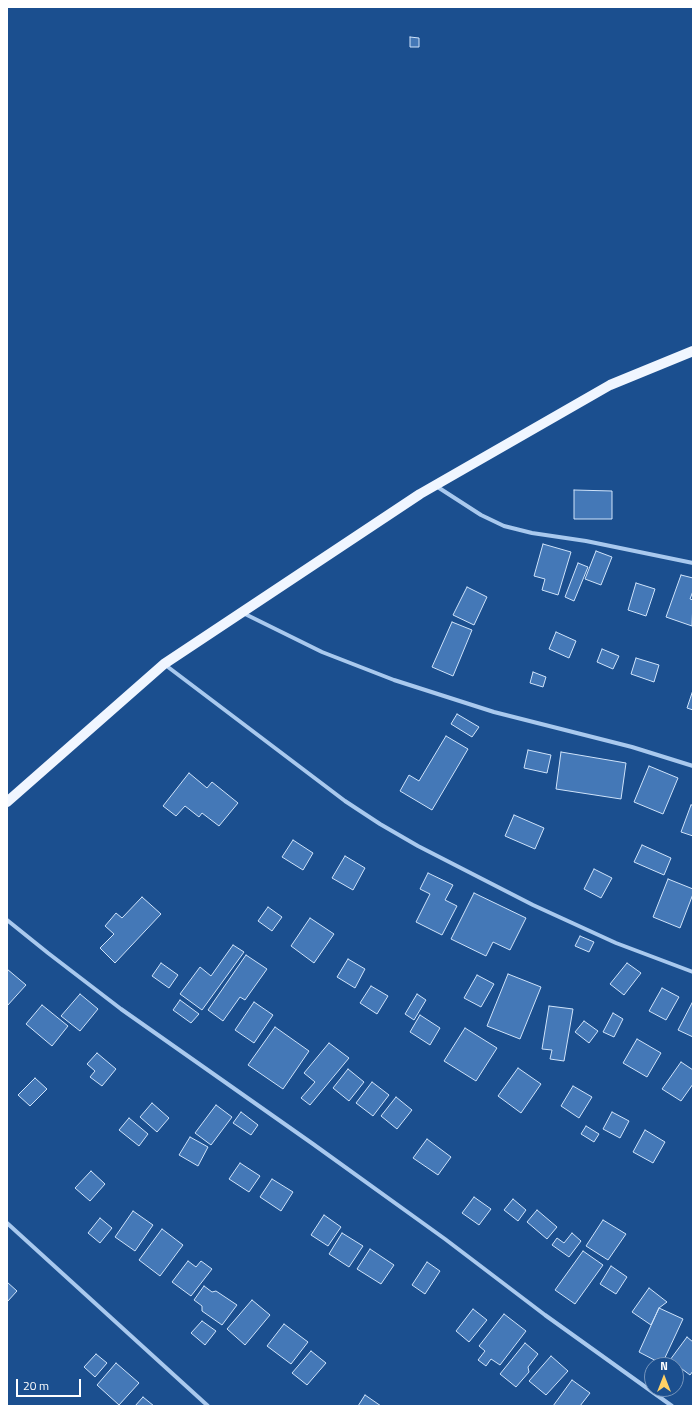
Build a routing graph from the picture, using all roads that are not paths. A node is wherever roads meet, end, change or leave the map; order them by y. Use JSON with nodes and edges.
{"nodes":[{"id":1,"x":693,"y":352,"type":"edge"},
{"id":2,"x":435,"y":485,"type":"junction"},
{"id":3,"x":693,"y":563,"type":"edge"},
{"id":4,"x":242,"y":613,"type":"junction"},
{"id":5,"x":164,"y":664,"type":"junction"},
{"id":6,"x":693,"y":766,"type":"edge"},
{"id":7,"x":7,"y":802,"type":"edge"},
{"id":8,"x":7,"y":920,"type":"edge"},
{"id":9,"x":693,"y":972,"type":"edge"},
{"id":10,"x":7,"y":1223,"type":"edge"},
{"id":11,"x":208,"y":1406,"type":"edge"},
{"id":12,"x":672,"y":1406,"type":"edge"}],
"edges":[{"from":1,"to":2,"type":"main road"},
{"from":2,"to":3,"type":"street"},
{"from":2,"to":4,"type":"main road"},
{"from":4,"to":5,"type":"main road"},
{"from":4,"to":6,"type":"street"},
{"from":5,"to":7,"type":"main road"},
{"from":5,"to":9,"type":"street"},
{"from":8,"to":12,"type":"street"},
{"from":10,"to":11,"type":"street"}]}
